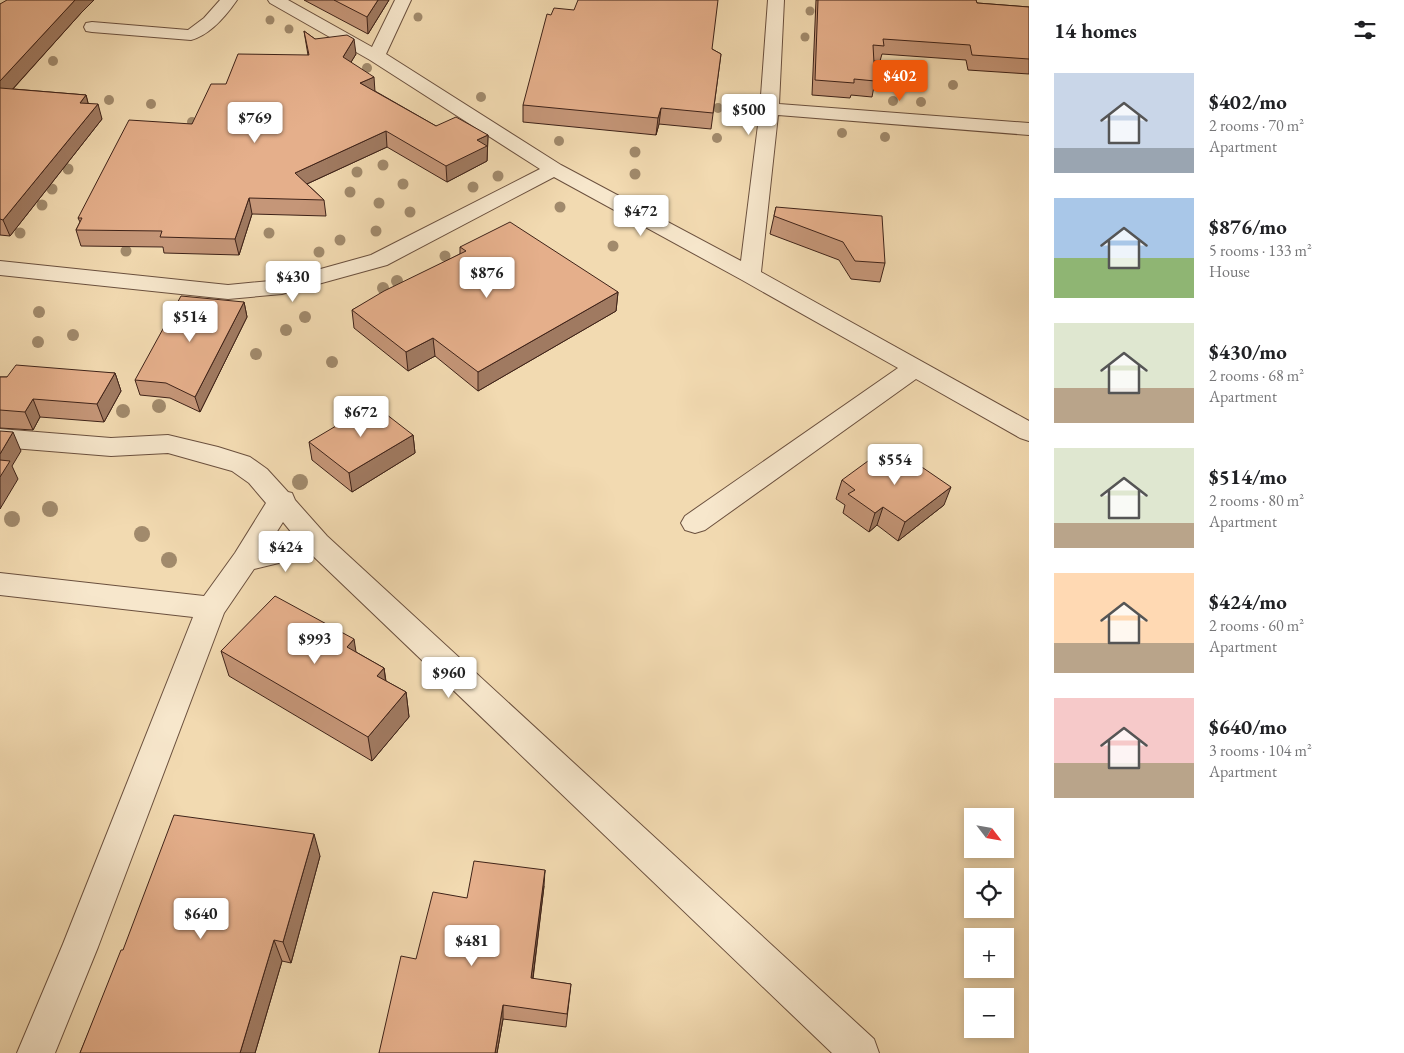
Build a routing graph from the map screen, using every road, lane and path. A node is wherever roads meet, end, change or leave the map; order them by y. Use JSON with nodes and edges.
{"nodes":[{"id":1,"x":229,"y":0,"type":"edge"},
{"id":2,"x":276,"y":0,"type":"edge"},
{"id":3,"x":402,"y":0,"type":"edge"},
{"id":4,"x":776,"y":0,"type":"edge"},
{"id":5,"x":92,"y":26,"type":"dead end"},
{"id":6,"x":376,"y":56,"type":"junction"},
{"id":7,"x":769,"y":108,"type":"junction"},
{"id":8,"x":1029,"y":129,"type":"edge"},
{"id":9,"x":554,"y":169,"type":"junction"},
{"id":10,"x":0,"y":268,"type":"edge"},
{"id":11,"x":750,"y":275,"type":"junction"},
{"id":12,"x":915,"y":368,"type":"junction"},
{"id":13,"x":1029,"y":432,"type":"edge"},
{"id":14,"x":0,"y":438,"type":"edge"},
{"id":15,"x":282,"y":500,"type":"junction"},
{"id":16,"x":695,"y":523,"type":"dead end"},
{"id":17,"x":317,"y":543,"type":"junction"},
{"id":18,"x":245,"y":561,"type":"junction"},
{"id":19,"x":0,"y":584,"type":"edge"},
{"id":20,"x":211,"y":608,"type":"junction"},
{"id":21,"x":36,"y":1053,"type":"edge"},
{"id":22,"x":860,"y":1053,"type":"edge"}],
"edges":[{"from":1,"to":5,"type":"street"},
{"from":2,"to":6,"type":"street"},
{"from":3,"to":6,"type":"street"},
{"from":4,"to":7,"type":"street"},
{"from":6,"to":9,"type":"street"},
{"from":7,"to":8,"type":"street"},
{"from":7,"to":11,"type":"street"},
{"from":9,"to":10,"type":"street"},
{"from":9,"to":11,"type":"street"},
{"from":11,"to":12,"type":"street"},
{"from":12,"to":13,"type":"street"},
{"from":12,"to":16,"type":"street"},
{"from":14,"to":15,"type":"street"},
{"from":15,"to":17,"type":"street"},
{"from":15,"to":18,"type":"street"},
{"from":17,"to":18,"type":"street"},
{"from":17,"to":22,"type":"street"},
{"from":18,"to":20,"type":"street"},
{"from":19,"to":20,"type":"street"},
{"from":20,"to":21,"type":"street"}]}
